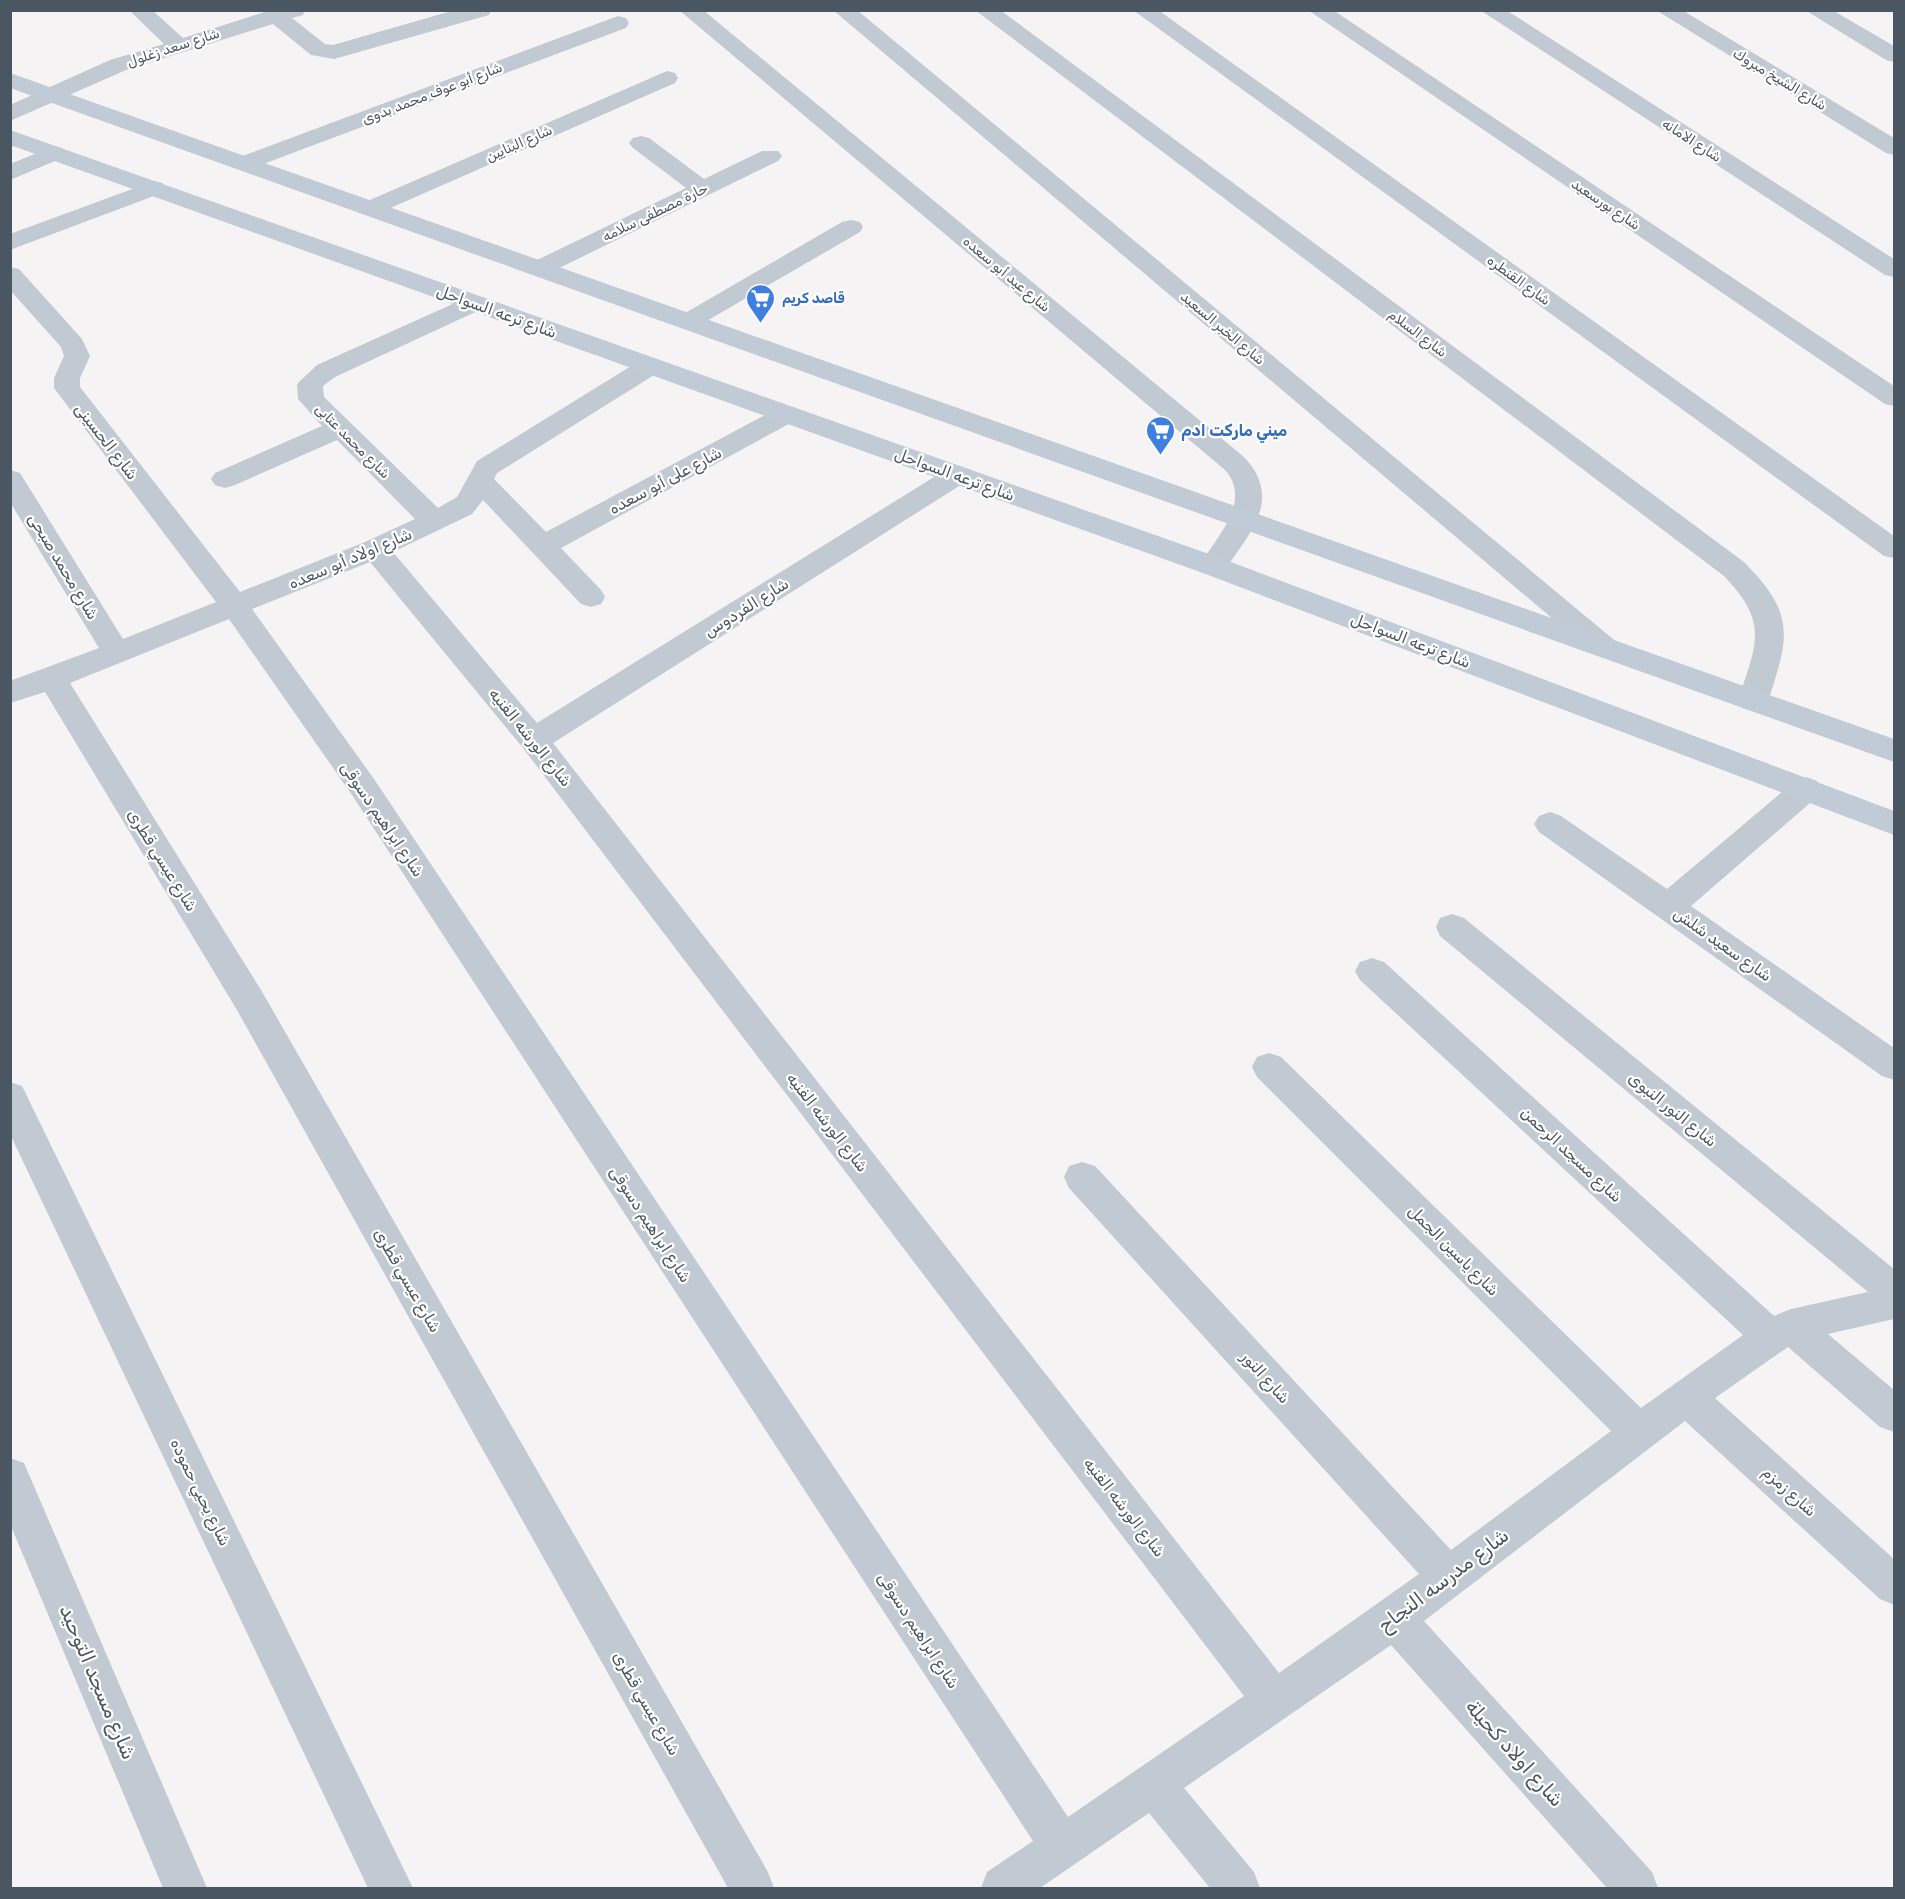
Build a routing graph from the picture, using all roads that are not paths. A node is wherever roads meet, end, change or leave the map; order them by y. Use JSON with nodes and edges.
{"nodes":[{"id":1,"x":139,"y":10,"type":"edge"},
{"id":2,"x":481,"y":10,"type":"edge"},
{"id":3,"x":689,"y":10,"type":"edge"},
{"id":4,"x":843,"y":10,"type":"edge"},
{"id":5,"x":985,"y":10,"type":"edge"},
{"id":6,"x":1143,"y":10,"type":"edge"},
{"id":7,"x":1318,"y":10,"type":"edge"},
{"id":8,"x":1490,"y":10,"type":"edge"},
{"id":9,"x":1666,"y":10,"type":"edge"},
{"id":10,"x":1815,"y":10,"type":"edge"},
{"id":11,"x":286,"y":13,"type":"edge"},
{"id":12,"x":618,"y":23,"type":"dead end"},
{"id":13,"x":178,"y":45,"type":"junction"},
{"id":14,"x":1894,"y":55,"type":"edge"},
{"id":15,"x":667,"y":78,"type":"dead end"},
{"id":16,"x":10,"y":80,"type":"edge"},
{"id":17,"x":56,"y":96,"type":"junction"},
{"id":18,"x":10,"y":114,"type":"edge"},
{"id":19,"x":10,"y":137,"type":"edge"},
{"id":20,"x":641,"y":143,"type":"dead end"},
{"id":21,"x":1894,"y":148,"type":"edge"},
{"id":22,"x":54,"y":153,"type":"junction"},
{"id":23,"x":770,"y":156,"type":"dead end"},
{"id":24,"x":245,"y":163,"type":"junction"},
{"id":25,"x":10,"y":173,"type":"edge"},
{"id":26,"x":154,"y":188,"type":"junction"},
{"id":27,"x":701,"y":188,"type":"junction"},
{"id":28,"x":371,"y":208,"type":"junction"},
{"id":29,"x":851,"y":227,"type":"dead end"},
{"id":30,"x":10,"y":243,"type":"edge"},
{"id":31,"x":540,"y":268,"type":"junction"},
{"id":32,"x":1894,"y":270,"type":"edge"},
{"id":33,"x":10,"y":274,"type":"edge"},
{"id":34,"x":475,"y":303,"type":"junction"},
{"id":35,"x":689,"y":321,"type":"junction"},
{"id":36,"x":651,"y":366,"type":"junction"},
{"id":37,"x":1894,"y":399,"type":"edge"},
{"id":38,"x":787,"y":414,"type":"junction"},
{"id":39,"x":340,"y":428,"type":"junction"},
{"id":40,"x":957,"y":475,"type":"junction"},
{"id":41,"x":10,"y":479,"type":"edge"},
{"id":42,"x":225,"y":479,"type":"dead end"},
{"id":43,"x":479,"y":479,"type":"junction"},
{"id":44,"x":1243,"y":518,"type":"junction"},
{"id":45,"x":435,"y":522,"type":"junction"},
{"id":46,"x":542,"y":546,"type":"junction"},
{"id":47,"x":375,"y":549,"type":"junction"},
{"id":48,"x":1894,"y":549,"type":"edge"},
{"id":49,"x":1213,"y":566,"type":"junction"},
{"id":50,"x":591,"y":597,"type":"dead end"},
{"id":51,"x":234,"y":606,"type":"junction"},
{"id":52,"x":1603,"y":646,"type":"junction"},
{"id":53,"x":117,"y":653,"type":"junction"},
{"id":54,"x":52,"y":679,"type":"junction"},
{"id":55,"x":10,"y":692,"type":"edge"},
{"id":56,"x":1753,"y":700,"type":"junction"},
{"id":57,"x":534,"y":740,"type":"junction"},
{"id":58,"x":1894,"y":751,"type":"edge"},
{"id":59,"x":1806,"y":789,"type":"junction"},
{"id":60,"x":1894,"y":823,"type":"edge"},
{"id":61,"x":1550,"y":824,"type":"dead end"},
{"id":62,"x":1669,"y":906,"type":"junction"},
{"id":63,"x":1452,"y":927,"type":"dead end"},
{"id":64,"x":1372,"y":971,"type":"dead end"},
{"id":65,"x":1894,"y":1066,"type":"edge"},
{"id":66,"x":1269,"y":1067,"type":"dead end"},
{"id":67,"x":10,"y":1096,"type":"edge"},
{"id":68,"x":1082,"y":1177,"type":"dead end"},
{"id":69,"x":1894,"y":1291,"type":"edge"},
{"id":70,"x":1894,"y":1303,"type":"edge"},
{"id":71,"x":1781,"y":1331,"type":"junction"},
{"id":72,"x":1686,"y":1397,"type":"junction"},
{"id":73,"x":1894,"y":1414,"type":"edge"},
{"id":74,"x":1640,"y":1433,"type":"junction"},
{"id":75,"x":10,"y":1476,"type":"edge"},
{"id":76,"x":1449,"y":1577,"type":"junction"},
{"id":77,"x":1894,"y":1585,"type":"edge"},
{"id":78,"x":1394,"y":1618,"type":"junction"},
{"id":79,"x":1274,"y":1701,"type":"junction"},
{"id":80,"x":1153,"y":1784,"type":"junction"},
{"id":81,"x":1062,"y":1847,"type":"junction"},
{"id":82,"x":185,"y":1888,"type":"edge"},
{"id":83,"x":391,"y":1888,"type":"edge"},
{"id":84,"x":752,"y":1888,"type":"edge"},
{"id":85,"x":1003,"y":1888,"type":"edge"},
{"id":86,"x":1238,"y":1888,"type":"edge"},
{"id":87,"x":1636,"y":1888,"type":"edge"}],
"edges":[{"from":1,"to":13,"type":"street"},
{"from":2,"to":11,"type":"street"},
{"from":3,"to":44,"type":"street","name":"شارع عيد أبو سعده"},
{"from":4,"to":52,"type":"street","name":"شارع الخبر السعيد"},
{"from":5,"to":56,"type":"street","name":"شارع السلام"},
{"from":6,"to":48,"type":"street","name":"شارع القنطره"},
{"from":7,"to":37,"type":"street","name":"شارع بورسعيد"},
{"from":8,"to":32,"type":"street","name":"شارع الامانه"},
{"from":9,"to":21,"type":"street","name":"شارع الشيخ مبروك"},
{"from":10,"to":14,"type":"street"},
{"from":11,"to":13,"type":"street","name":"شارع سعد زغلول"},
{"from":12,"to":24,"type":"street","name":"شارع أبو عوف محمد بدوى"},
{"from":13,"to":17,"type":"street","name":"شارع سعد زغلول"},
{"from":15,"to":28,"type":"street","name":"شارع البنايين"},
{"from":16,"to":17,"type":"main road"},
{"from":17,"to":18,"type":"street","name":"شارع سعد زغلول"},
{"from":17,"to":24,"type":"main road"},
{"from":19,"to":22,"type":"main road","name":"شارع ترعه السواحل"},
{"from":20,"to":27,"type":"street"},
{"from":22,"to":25,"type":"lane"},
{"from":22,"to":26,"type":"main road","name":"شارع ترعه السواحل"},
{"from":23,"to":27,"type":"street","name":"حارة مصطفى سلامه"},
{"from":24,"to":28,"type":"main road"},
{"from":26,"to":30,"type":"street"},
{"from":26,"to":34,"type":"main road","name":"شارع ترعه السواحل"},
{"from":27,"to":31,"type":"street","name":"حارة مصطفى سلامه"},
{"from":28,"to":31,"type":"main road"},
{"from":29,"to":35,"type":"street"},
{"from":31,"to":35,"type":"main road"},
{"from":33,"to":51,"type":"street","name":"شارع الحسينى"},
{"from":34,"to":36,"type":"main road","name":"شارع ترعه السواحل"},
{"from":34,"to":39,"type":"street","name":"شارع محمد عتابى"},
{"from":35,"to":44,"type":"main road"},
{"from":36,"to":38,"type":"main road","name":"شارع ترعه السواحل"},
{"from":36,"to":43,"type":"street","name":"شارع اولاد أبو سعده"},
{"from":38,"to":40,"type":"main road","name":"شارع ترعه السواحل"},
{"from":38,"to":46,"type":"street","name":"شارع على أبو سعده"},
{"from":39,"to":42,"type":"street"},
{"from":39,"to":45,"type":"street","name":"شارع محمد عتابى"},
{"from":40,"to":49,"type":"main road","name":"شارع ترعه السواحل"},
{"from":40,"to":57,"type":"street","name":"شارع الفردوس"},
{"from":41,"to":53,"type":"street","name":"شارع محمد صبحى"},
{"from":43,"to":45,"type":"street","name":"شارع اولاد أبو سعده"},
{"from":43,"to":46,"type":"street"},
{"from":44,"to":49,"type":"street","name":"شارع عيد أبو سعده"},
{"from":44,"to":52,"type":"main road"},
{"from":45,"to":47,"type":"street","name":"شارع اولاد أبو سعده"},
{"from":46,"to":50,"type":"street"},
{"from":47,"to":51,"type":"street","name":"شارع اولاد أبو سعده"},
{"from":47,"to":57,"type":"street","name":"شارع الورشه الفنيه"},
{"from":49,"to":59,"type":"main road","name":"شارع ترعه السواحل"},
{"from":51,"to":53,"type":"street","name":"شارع اولاد أبو سعده"},
{"from":51,"to":81,"type":"street","name":"شارع ابراهيم دسوقى"},
{"from":52,"to":56,"type":"main road"},
{"from":53,"to":54,"type":"street","name":"شارع اولاد أبو سعده"},
{"from":54,"to":55,"type":"street","name":"شارع اولاد أبو سعده"},
{"from":54,"to":84,"type":"street","name":"شارع عيسي قطرى"},
{"from":56,"to":58,"type":"main road"},
{"from":57,"to":79,"type":"street","name":"شارع الورشه الفنيه"},
{"from":59,"to":60,"type":"main road","name":"شارع ترعه السواحل"},
{"from":59,"to":62,"type":"street"},
{"from":61,"to":62,"type":"street","name":"شارع سعيد شلش"},
{"from":62,"to":65,"type":"street","name":"شارع سعيد شلش"},
{"from":63,"to":69,"type":"street","name":"شارع النور النبوى"},
{"from":64,"to":71,"type":"street","name":"شارع مسجد الرحمن"},
{"from":66,"to":74,"type":"street","name":"شارع ياسين الجمل"},
{"from":67,"to":83,"type":"street","name":"شارع يحيي حموده"},
{"from":68,"to":76,"type":"street","name":"شارع النور"},
{"from":70,"to":71,"type":"street","name":"شارع مدرسه النجاح"},
{"from":71,"to":72,"type":"street","name":"شارع مدرسه النجاح"},
{"from":71,"to":73,"type":"street","name":"شارع مسجد الرحمن"},
{"from":72,"to":74,"type":"street","name":"شارع مدرسه النجاح"},
{"from":72,"to":77,"type":"street","name":"شارع زمزم"},
{"from":74,"to":76,"type":"street","name":"شارع مدرسه النجاح"},
{"from":75,"to":82,"type":"street","name":"شارع مسجد التوحيد"},
{"from":76,"to":78,"type":"street","name":"شارع مدرسه النجاح"},
{"from":78,"to":79,"type":"street","name":"شارع مدرسه النجاح"},
{"from":78,"to":87,"type":"street","name":"شارع اولاد كحيلة"},
{"from":79,"to":80,"type":"street","name":"شارع مدرسه النجاح"},
{"from":80,"to":81,"type":"street","name":"شارع مدرسه النجاح"},
{"from":80,"to":86,"type":"street"},
{"from":81,"to":85,"type":"street","name":"شارع مدرسه النجاح"}]}
